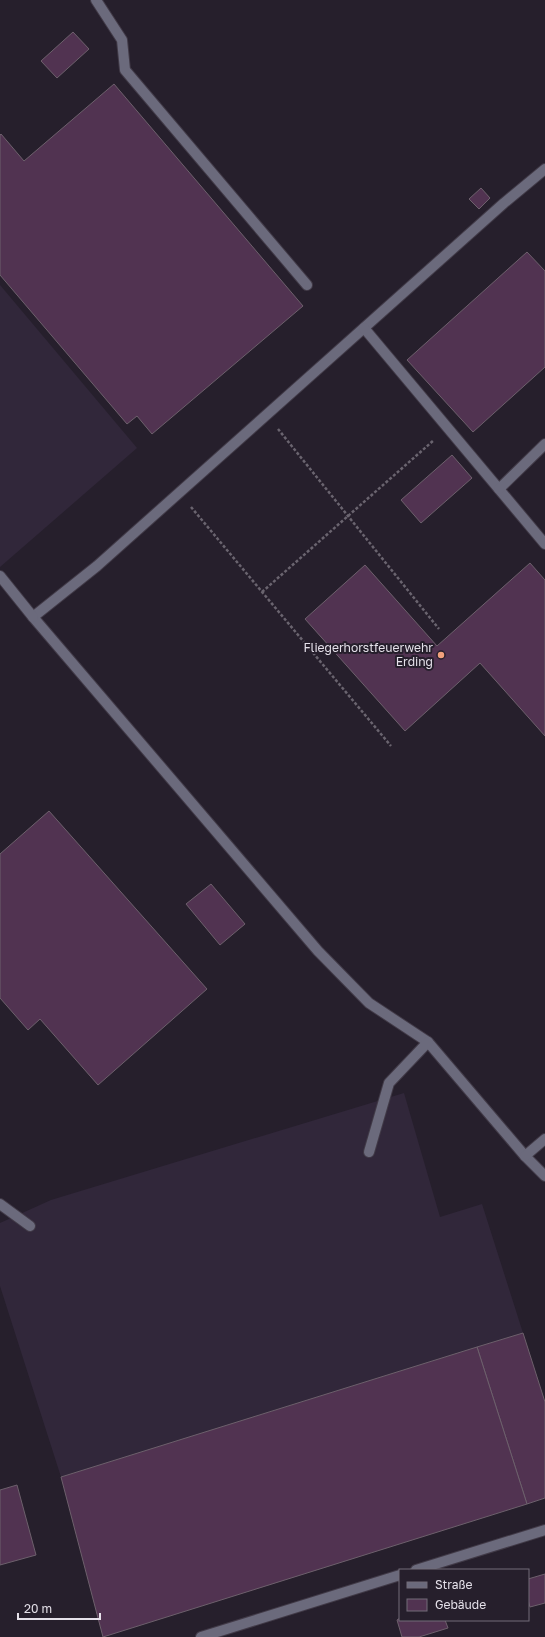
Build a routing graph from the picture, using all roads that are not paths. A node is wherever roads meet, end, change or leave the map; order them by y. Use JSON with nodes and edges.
{"nodes":[{"id":1,"x":96,"y":0,"type":"edge"},
{"id":2,"x":543,"y":175,"type":"edge"},
{"id":3,"x":307,"y":285,"type":"dead end"},
{"id":4,"x":364,"y":328,"type":"junction"},
{"id":5,"x":545,"y":444,"type":"edge"},
{"id":6,"x":499,"y":489,"type":"junction"},
{"id":7,"x":545,"y":544,"type":"edge"},
{"id":8,"x":0,"y":576,"type":"edge"},
{"id":9,"x":33,"y":617,"type":"junction"},
{"id":10,"x":428,"y":1042,"type":"junction"},
{"id":11,"x":545,"y":1139,"type":"edge"},
{"id":12,"x":369,"y":1152,"type":"dead end"},
{"id":13,"x":525,"y":1156,"type":"junction"},
{"id":14,"x":545,"y":1176,"type":"edge"},
{"id":15,"x":0,"y":1204,"type":"edge"},
{"id":16,"x":30,"y":1226,"type":"dead end"},
{"id":17,"x":545,"y":1530,"type":"edge"},
{"id":18,"x":419,"y":1569,"type":"edge"},
{"id":19,"x":399,"y":1575,"type":"edge"},
{"id":20,"x":202,"y":1637,"type":"edge"}],
"edges":[{"from":1,"to":3,"type":"street"},
{"from":2,"to":4,"type":"street"},
{"from":4,"to":6,"type":"street"},
{"from":4,"to":9,"type":"street"},
{"from":5,"to":6,"type":"street"},
{"from":6,"to":7,"type":"street"},
{"from":8,"to":9,"type":"street"},
{"from":9,"to":10,"type":"street"},
{"from":10,"to":12,"type":"street"},
{"from":10,"to":13,"type":"street"},
{"from":11,"to":13,"type":"street"},
{"from":13,"to":14,"type":"street"},
{"from":15,"to":16,"type":"street"},
{"from":17,"to":18,"type":"street"},
{"from":19,"to":20,"type":"street"}]}
